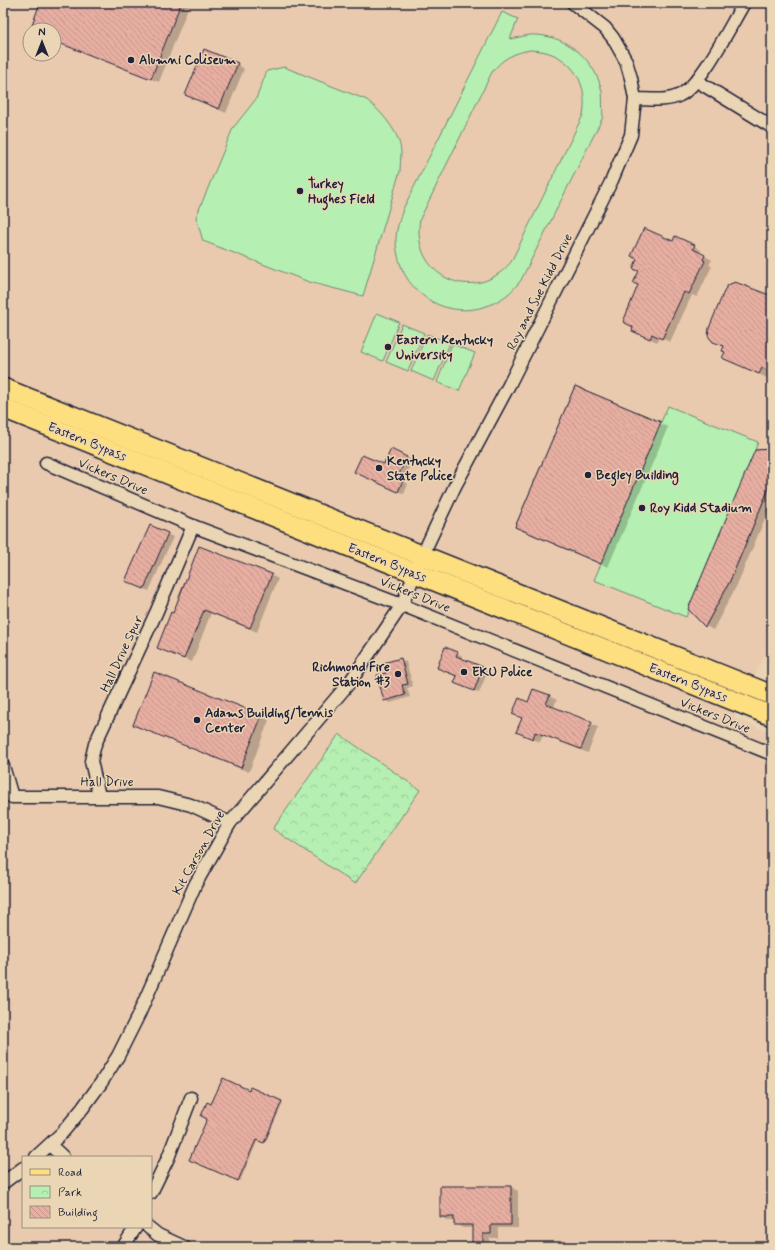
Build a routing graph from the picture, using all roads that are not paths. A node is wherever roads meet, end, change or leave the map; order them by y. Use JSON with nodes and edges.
{"nodes":[{"id":1,"x":573,"y":3,"type":"edge"},
{"id":2,"x":744,"y":3,"type":"edge"},
{"id":3,"x":697,"y":80,"type":"junction"},
{"id":4,"x":635,"y":99,"type":"junction"},
{"id":5,"x":772,"y":127,"type":"edge"},
{"id":6,"x":3,"y":388,"type":"edge"},
{"id":7,"x":3,"y":408,"type":"edge"},
{"id":8,"x":46,"y":463,"type":"dead end"},
{"id":9,"x":193,"y":526,"type":"junction"},
{"id":10,"x":422,"y":556,"type":"junction"},
{"id":11,"x":415,"y":574,"type":"junction"},
{"id":12,"x":402,"y":605,"type":"junction"},
{"id":13,"x":772,"y":696,"type":"edge"},
{"id":14,"x":772,"y":716,"type":"edge"},
{"id":15,"x":772,"y":754,"type":"edge"},
{"id":16,"x":3,"y":766,"type":"edge"},
{"id":17,"x":100,"y":796,"type":"junction"},
{"id":18,"x":230,"y":823,"type":"junction"},
{"id":19,"x":191,"y":1098,"type":"dead end"},
{"id":20,"x":50,"y":1145,"type":"junction"},
{"id":21,"x":37,"y":1156,"type":"edge"},
{"id":22,"x":62,"y":1156,"type":"edge"},
{"id":23,"x":22,"y":1169,"type":"edge"},
{"id":24,"x":3,"y":1183,"type":"edge"},
{"id":25,"x":152,"y":1192,"type":"edge"},
{"id":26,"x":135,"y":1228,"type":"edge"},
{"id":27,"x":149,"y":1228,"type":"edge"},
{"id":28,"x":123,"y":1247,"type":"edge"},
{"id":29,"x":184,"y":1247,"type":"edge"}],
"edges":[{"from":1,"to":4,"type":"street"},
{"from":2,"to":3,"type":"street"},
{"from":3,"to":4,"type":"street"},
{"from":3,"to":5,"type":"street"},
{"from":4,"to":10,"type":"street","name":"Roy and Sue Kidd Drive"},
{"from":6,"to":10,"type":"main road","name":"Eastern Bypass"},
{"from":7,"to":11,"type":"main road","name":"Eastern Bypass"},
{"from":8,"to":9,"type":"street","name":"Vickers Drive"},
{"from":9,"to":12,"type":"street","name":"Vickers Drive"},
{"from":9,"to":17,"type":"street","name":"Hall Drive Spur"},
{"from":10,"to":11,"type":"street","name":"Kit Carson Drive"},
{"from":10,"to":13,"type":"main road","name":"Eastern Bypass"},
{"from":11,"to":12,"type":"street","name":"Kit Carson Drive"},
{"from":11,"to":14,"type":"main road","name":"Eastern Bypass"},
{"from":12,"to":15,"type":"street","name":"Vickers Drive"},
{"from":12,"to":18,"type":"street","name":"Kit Carson Drive"},
{"from":16,"to":17,"type":"street","name":"Hall Drive"},
{"from":17,"to":18,"type":"street","name":"Hall Drive"},
{"from":18,"to":20,"type":"street","name":"Kit Carson Drive"},
{"from":19,"to":25,"type":"street"},
{"from":20,"to":21,"type":"street","name":"Kit Carson Drive"},
{"from":20,"to":22,"type":"street"},
{"from":23,"to":24,"type":"street"},
{"from":26,"to":28,"type":"street"},
{"from":27,"to":29,"type":"street"}]}
